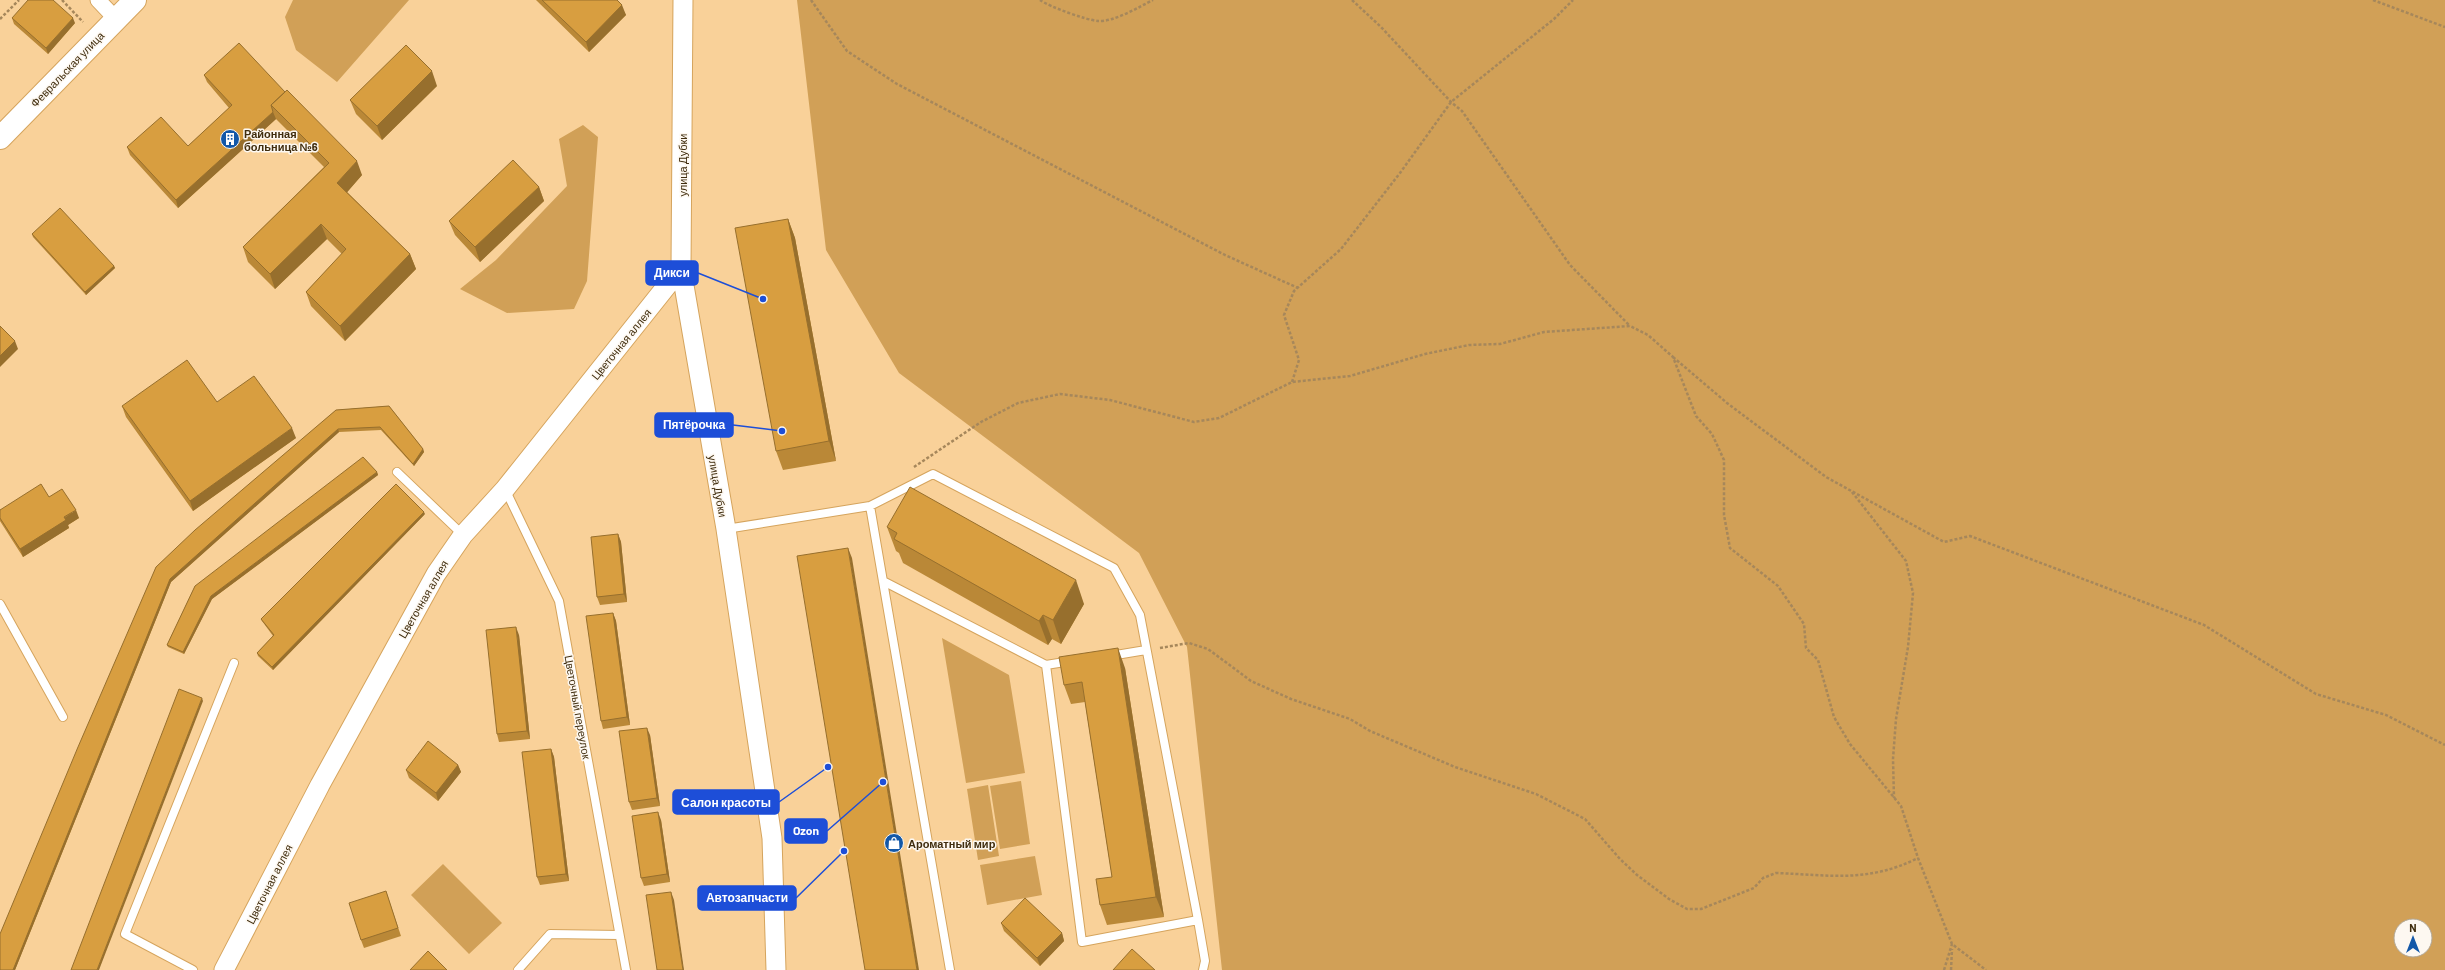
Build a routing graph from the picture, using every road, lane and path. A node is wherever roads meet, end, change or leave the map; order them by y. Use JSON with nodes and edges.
{"nodes":[{"id":1,"x":19,"y":0,"type":"edge"},
{"id":2,"x":62,"y":0,"type":"edge"},
{"id":3,"x":98,"y":0,"type":"edge"},
{"id":4,"x":135,"y":0,"type":"edge"},
{"id":5,"x":683,"y":0,"type":"edge"},
{"id":6,"x":811,"y":0,"type":"edge"},
{"id":7,"x":1040,"y":0,"type":"edge"},
{"id":8,"x":1153,"y":0,"type":"edge"},
{"id":9,"x":1352,"y":0,"type":"edge"},
{"id":10,"x":1573,"y":0,"type":"edge"},
{"id":11,"x":2373,"y":0,"type":"edge"},
{"id":12,"x":0,"y":19,"type":"edge"},
{"id":13,"x":116,"y":19,"type":"junction"},
{"id":14,"x":79,"y":27,"type":"dead end"},
{"id":15,"x":2445,"y":27,"type":"edge"},
{"id":16,"x":1451,"y":102,"type":"junction"},
{"id":17,"x":0,"y":138,"type":"edge"},
{"id":18,"x":681,"y":268,"type":"junction"},
{"id":19,"x":1298,"y":288,"type":"junction"},
{"id":20,"x":1630,"y":326,"type":"junction"},
{"id":21,"x":1673,"y":356,"type":"junction"},
{"id":22,"x":1292,"y":382,"type":"junction"},
{"id":23,"x":912,"y":468,"type":"dead end"},
{"id":24,"x":397,"y":472,"type":"dead end"},
{"id":25,"x":505,"y":489,"type":"junction"},
{"id":26,"x":1851,"y":491,"type":"junction"},
{"id":27,"x":870,"y":506,"type":"junction"},
{"id":28,"x":726,"y":528,"type":"junction"},
{"id":29,"x":463,"y":534,"type":"junction"},
{"id":30,"x":883,"y":581,"type":"junction"},
{"id":31,"x":0,"y":604,"type":"edge"},
{"id":32,"x":1146,"y":650,"type":"junction"},
{"id":33,"x":1100,"y":657,"type":"edge"},
{"id":34,"x":1077,"y":660,"type":"edge"},
{"id":35,"x":234,"y":663,"type":"dead end"},
{"id":36,"x":1046,"y":665,"type":"junction"},
{"id":37,"x":63,"y":717,"type":"dead end"},
{"id":38,"x":2445,"y":744,"type":"edge"},
{"id":39,"x":1894,"y":798,"type":"junction"},
{"id":40,"x":1918,"y":858,"type":"junction"},
{"id":41,"x":1198,"y":920,"type":"junction"},
{"id":42,"x":620,"y":935,"type":"junction"},
{"id":43,"x":1952,"y":944,"type":"junction"},
{"id":44,"x":193,"y":970,"type":"edge"},
{"id":45,"x":224,"y":970,"type":"edge"},
{"id":46,"x":518,"y":970,"type":"edge"},
{"id":47,"x":626,"y":970,"type":"edge"},
{"id":48,"x":776,"y":970,"type":"edge"},
{"id":49,"x":950,"y":970,"type":"edge"},
{"id":50,"x":1203,"y":970,"type":"edge"},
{"id":51,"x":1944,"y":970,"type":"edge"},
{"id":52,"x":1951,"y":970,"type":"edge"},
{"id":53,"x":1986,"y":970,"type":"edge"}],
"edges":[{"from":1,"to":12,"type":"path"},
{"from":2,"to":14,"type":"path"},
{"from":3,"to":13,"type":"street"},
{"from":4,"to":13,"type":"main road","name":"Февральская улица"},
{"from":5,"to":18,"type":"street","name":"улица Дубки"},
{"from":6,"to":19,"type":"path"},
{"from":7,"to":8,"type":"path"},
{"from":9,"to":16,"type":"path"},
{"from":10,"to":16,"type":"path"},
{"from":11,"to":15,"type":"path"},
{"from":13,"to":17,"type":"main road","name":"Февральская улица"},
{"from":16,"to":19,"type":"path"},
{"from":16,"to":20,"type":"path"},
{"from":18,"to":25,"type":"street","name":"Цветочная аллея"},
{"from":18,"to":28,"type":"street","name":"улица Дубки"},
{"from":19,"to":22,"type":"path"},
{"from":20,"to":21,"type":"path"},
{"from":20,"to":22,"type":"path"},
{"from":21,"to":26,"type":"path"},
{"from":21,"to":39,"type":"path"},
{"from":22,"to":23,"type":"path"},
{"from":24,"to":29,"type":"lane"},
{"from":25,"to":29,"type":"street","name":"Цветочная аллея"},
{"from":25,"to":42,"type":"lane","name":"Цветочный переулок"},
{"from":26,"to":38,"type":"path"},
{"from":26,"to":39,"type":"path"},
{"from":27,"to":28,"type":"lane"},
{"from":27,"to":30,"type":"lane"},
{"from":27,"to":32,"type":"lane"},
{"from":28,"to":48,"type":"street","name":"улица Дубки"},
{"from":29,"to":45,"type":"street","name":"Цветочная аллея"},
{"from":30,"to":36,"type":"lane"},
{"from":30,"to":49,"type":"lane"},
{"from":31,"to":37,"type":"lane"},
{"from":32,"to":33,"type":"lane"},
{"from":32,"to":40,"type":"path"},
{"from":32,"to":41,"type":"lane"},
{"from":34,"to":36,"type":"lane"},
{"from":35,"to":44,"type":"lane"},
{"from":36,"to":41,"type":"lane"},
{"from":39,"to":40,"type":"path"},
{"from":40,"to":43,"type":"path"},
{"from":41,"to":50,"type":"lane"},
{"from":42,"to":46,"type":"lane"},
{"from":42,"to":47,"type":"lane","name":"Цветочный переулок"},
{"from":43,"to":51,"type":"path"},
{"from":43,"to":52,"type":"path"},
{"from":43,"to":53,"type":"path"}]}
